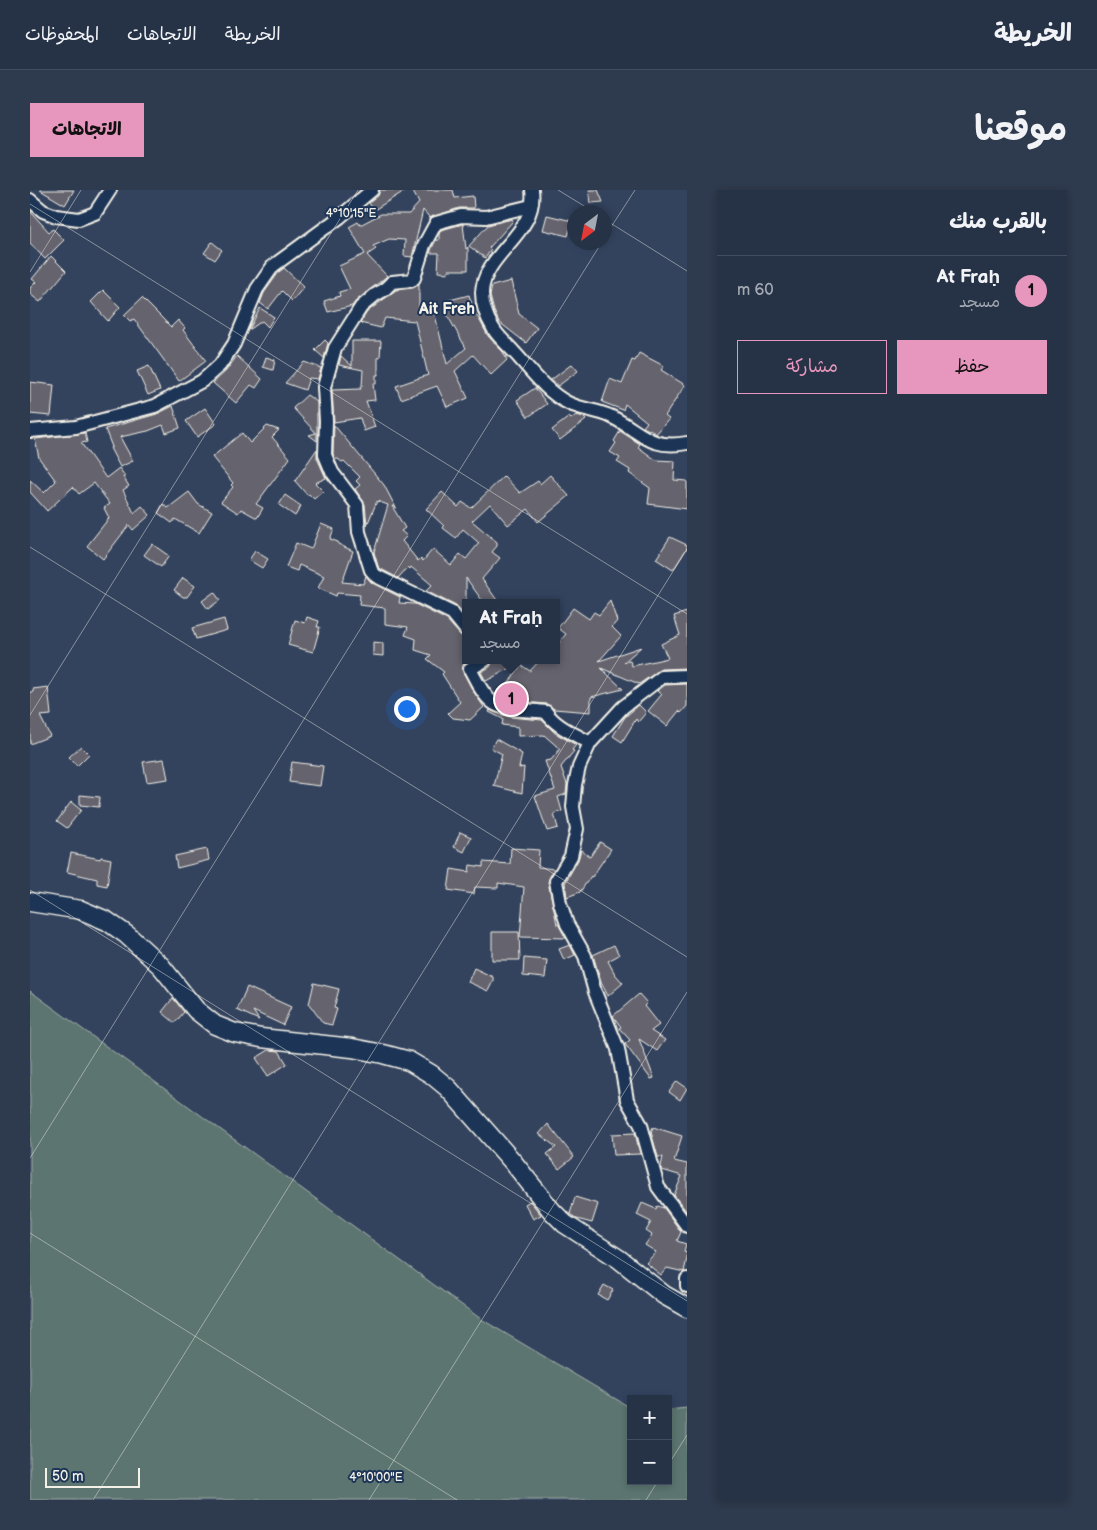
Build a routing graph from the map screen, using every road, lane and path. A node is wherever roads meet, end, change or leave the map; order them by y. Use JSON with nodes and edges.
{"nodes":[{"id":1,"x":110,"y":190,"type":"edge"},
{"id":2,"x":372,"y":190,"type":"edge"},
{"id":3,"x":532,"y":190,"type":"edge"},
{"id":4,"x":30,"y":200,"type":"edge"},
{"id":5,"x":531,"y":206,"type":"junction"},
{"id":6,"x":30,"y":431,"type":"edge"},
{"id":7,"x":687,"y":443,"type":"edge"},
{"id":8,"x":462,"y":625,"type":"edge"},
{"id":9,"x":478,"y":664,"type":"edge"},
{"id":10,"x":687,"y":676,"type":"edge"},
{"id":11,"x":590,"y":743,"type":"junction"},
{"id":12,"x":30,"y":902,"type":"edge"},
{"id":13,"x":687,"y":1226,"type":"edge"},
{"id":14,"x":687,"y":1279,"type":"edge"},
{"id":15,"x":687,"y":1286,"type":"edge"},
{"id":16,"x":687,"y":1308,"type":"edge"}],
"edges":[{"from":1,"to":4,"type":"street"},
{"from":2,"to":6,"type":"street"},
{"from":3,"to":5,"type":"street"},
{"from":5,"to":7,"type":"street"},
{"from":5,"to":8,"type":"street"},
{"from":9,"to":11,"type":"street"},
{"from":10,"to":11,"type":"street"},
{"from":11,"to":13,"type":"street"},
{"from":12,"to":16,"type":"main road"},
{"from":14,"to":15,"type":"street"}]}
